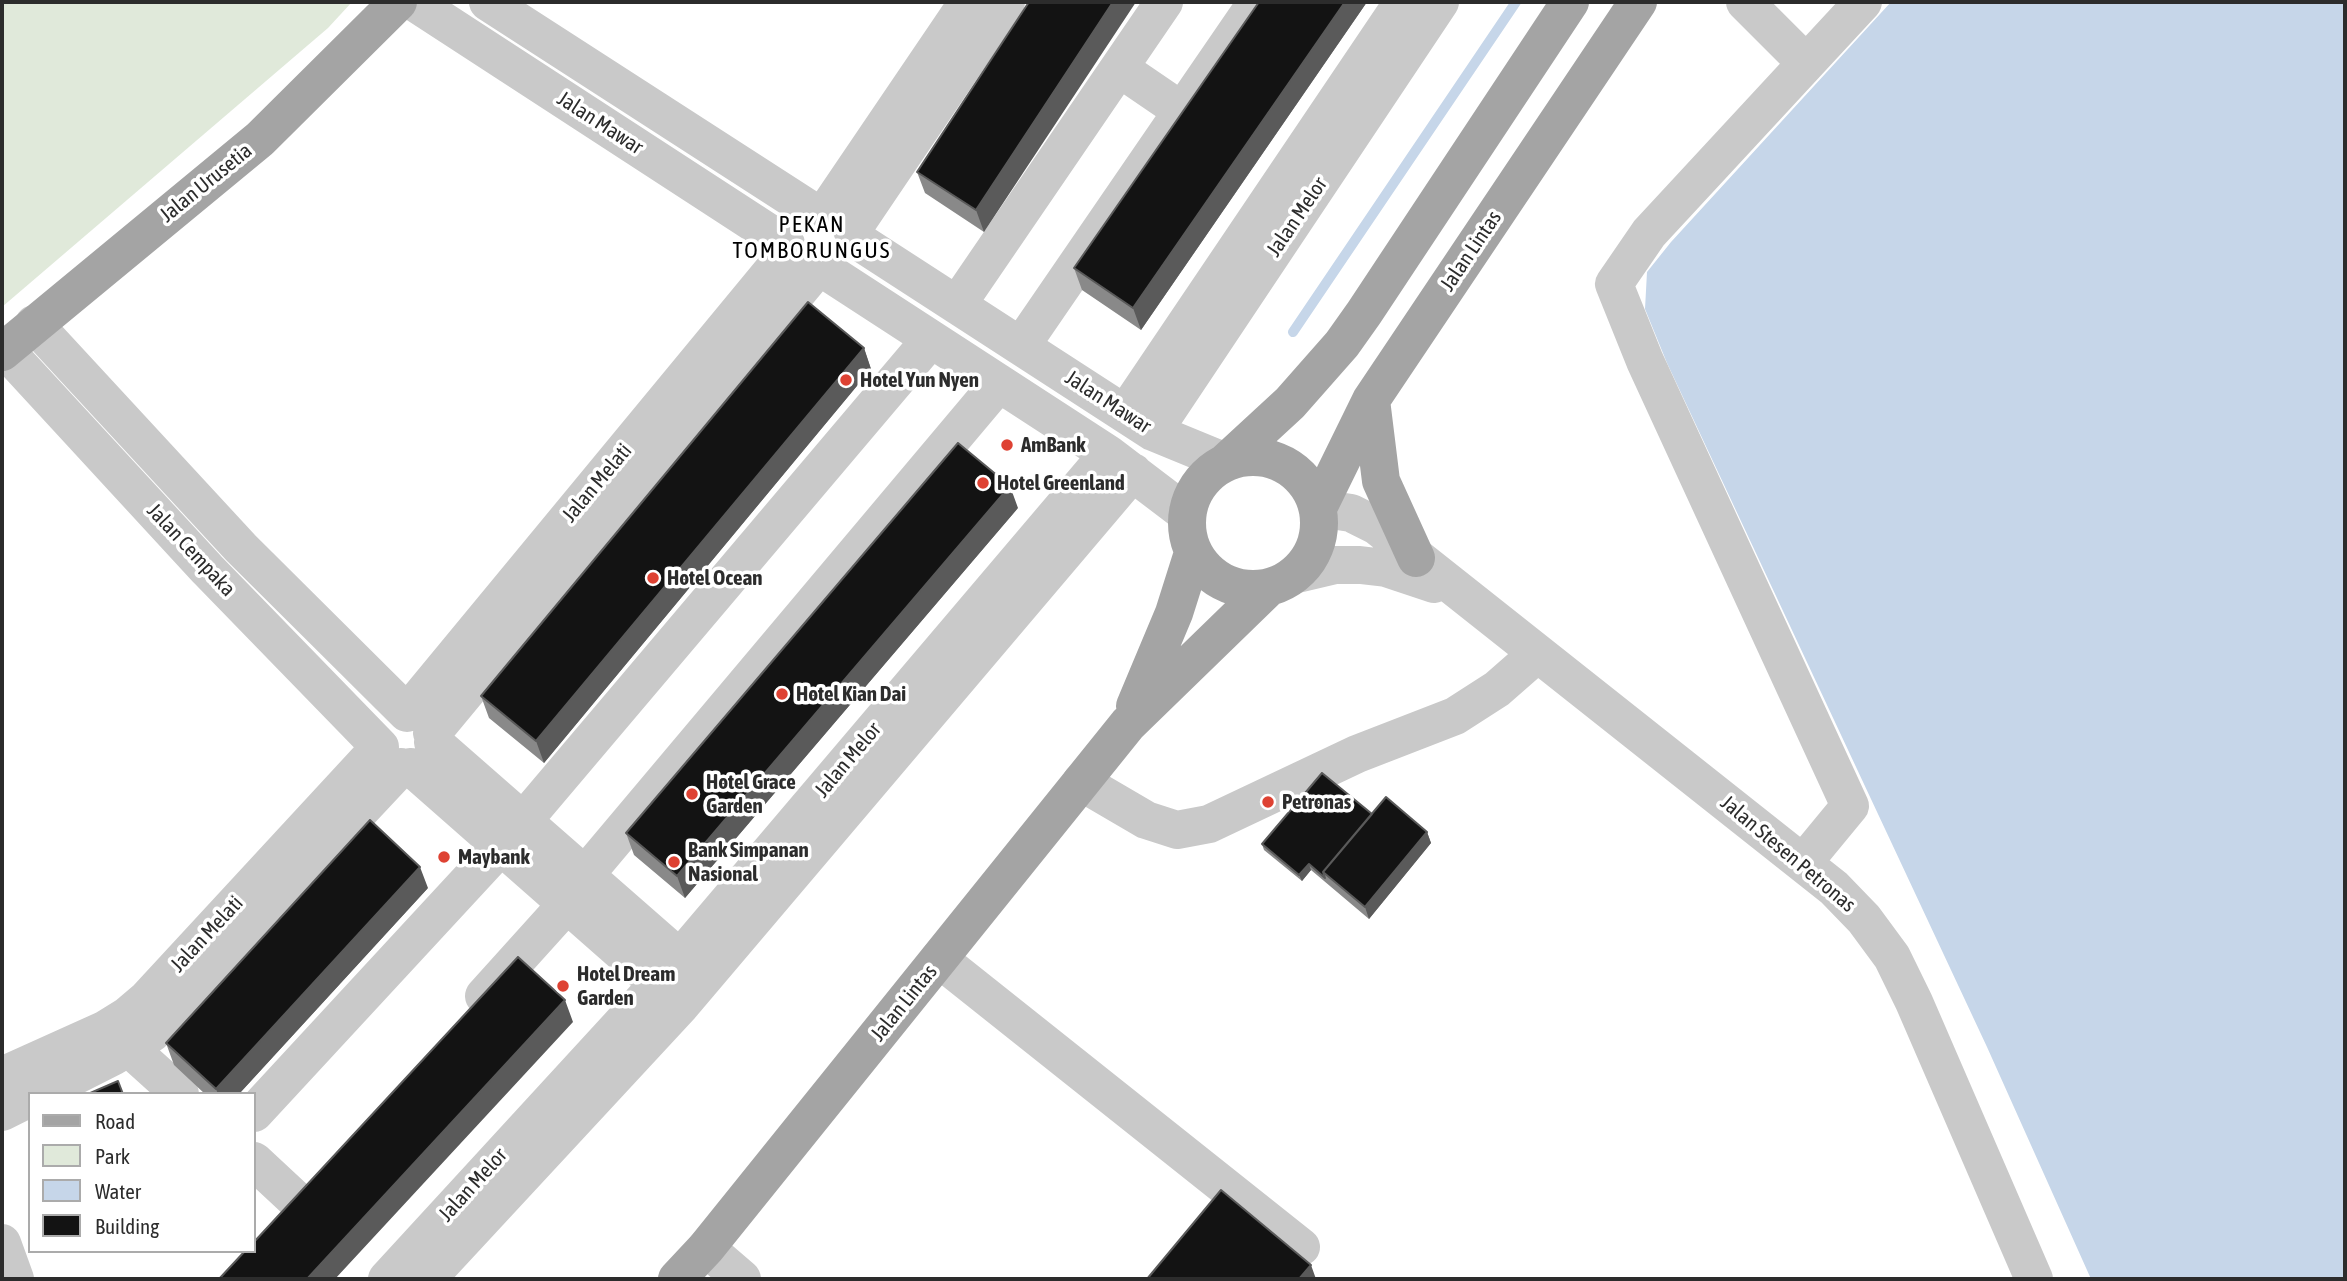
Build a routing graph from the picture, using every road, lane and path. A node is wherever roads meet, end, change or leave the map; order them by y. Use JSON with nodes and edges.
{"nodes":[{"id":1,"x":398,"y":2,"type":"edge"},
{"id":2,"x":414,"y":2,"type":"edge"},
{"id":3,"x":488,"y":2,"type":"edge"},
{"id":4,"x":968,"y":2,"type":"edge"},
{"id":5,"x":1006,"y":2,"type":"edge"},
{"id":6,"x":1164,"y":2,"type":"edge"},
{"id":7,"x":1257,"y":2,"type":"edge"},
{"id":8,"x":1403,"y":2,"type":"edge"},
{"id":9,"x":1440,"y":2,"type":"edge"},
{"id":10,"x":1570,"y":2,"type":"edge"},
{"id":11,"x":1638,"y":2,"type":"edge"},
{"id":12,"x":1745,"y":2,"type":"edge"},
{"id":13,"x":1863,"y":2,"type":"edge"},
{"id":14,"x":1806,"y":63,"type":"junction"},
{"id":15,"x":1119,"y":68,"type":"junction"},
{"id":16,"x":1182,"y":111,"type":"junction"},
{"id":17,"x":836,"y":222,"type":"junction"},
{"id":18,"x":804,"y":262,"type":"junction"},
{"id":19,"x":957,"y":305,"type":"junction"},
{"id":20,"x":34,"y":324,"type":"junction"},
{"id":21,"x":931,"y":339,"type":"junction"},
{"id":22,"x":1021,"y":346,"type":"junction"},
{"id":23,"x":3,"y":351,"type":"edge"},
{"id":24,"x":999,"y":383,"type":"junction"},
{"id":25,"x":1371,"y":400,"type":"junction"},
{"id":26,"x":1139,"y":423,"type":"junction"},
{"id":27,"x":1226,"y":462,"type":"junction"},
{"id":28,"x":1120,"y":463,"type":"junction"},
{"id":29,"x":1318,"y":508,"type":"junction"},
{"id":30,"x":1187,"y":514,"type":"junction"},
{"id":31,"x":1193,"y":553,"type":"junction"},
{"id":32,"x":1416,"y":558,"type":"junction"},
{"id":33,"x":1282,"y":581,"type":"junction"},
{"id":34,"x":1462,"y":595,"type":"junction"},
{"id":35,"x":1539,"y":656,"type":"junction"},
{"id":36,"x":1128,"y":724,"type":"junction"},
{"id":37,"x":411,"y":745,"type":"junction"},
{"id":38,"x":1081,"y":782,"type":"junction"},
{"id":39,"x":512,"y":833,"type":"junction"},
{"id":40,"x":1802,"y":863,"type":"junction"},
{"id":41,"x":576,"y":889,"type":"junction"},
{"id":42,"x":939,"y":959,"type":"junction"},
{"id":43,"x":680,"y":981,"type":"junction"},
{"id":44,"x":464,"y":1017,"type":"edge"},
{"id":45,"x":129,"y":1048,"type":"junction"},
{"id":46,"x":2,"y":1076,"type":"edge"},
{"id":47,"x":43,"y":1092,"type":"edge"},
{"id":48,"x":178,"y":1092,"type":"edge"},
{"id":49,"x":28,"y":1099,"type":"edge"},
{"id":50,"x":256,"y":1111,"type":"edge"},
{"id":51,"x":2,"y":1112,"type":"edge"},
{"id":52,"x":256,"y":1162,"type":"edge"},
{"id":53,"x":271,"y":1230,"type":"edge"},
{"id":54,"x":1301,"y":1247,"type":"dead end"},
{"id":55,"x":706,"y":1248,"type":"junction"},
{"id":56,"x":387,"y":1279,"type":"edge"},
{"id":57,"x":427,"y":1279,"type":"edge"},
{"id":58,"x":677,"y":1279,"type":"edge"},
{"id":59,"x":742,"y":1279,"type":"edge"},
{"id":60,"x":2034,"y":1279,"type":"edge"}],
"edges":[{"from":1,"to":20,"type":"main road","name":"Jalan Urusetia"},
{"from":2,"to":18,"type":"street","name":"Jalan Mawar"},
{"from":3,"to":17,"type":"street","name":"Jalan Mawar"},
{"from":4,"to":17,"type":"street"},
{"from":5,"to":17,"type":"street"},
{"from":6,"to":15,"type":"street"},
{"from":7,"to":16,"type":"street"},
{"from":8,"to":26,"type":"street","name":"Jalan Melor"},
{"from":9,"to":26,"type":"street","name":"Jalan Melor"},
{"from":10,"to":27,"type":"main road"},
{"from":11,"to":25,"type":"main road","name":"Jalan Lintas"},
{"from":12,"to":14,"type":"street"},
{"from":13,"to":14,"type":"street"},
{"from":14,"to":40,"type":"street"},
{"from":15,"to":16,"type":"street"},
{"from":15,"to":19,"type":"street"},
{"from":16,"to":22,"type":"street"},
{"from":17,"to":18,"type":"street"},
{"from":17,"to":18,"type":"street"},
{"from":17,"to":19,"type":"street","name":"Jalan Mawar"},
{"from":18,"to":21,"type":"street","name":"Jalan Mawar"},
{"from":18,"to":37,"type":"street","name":"Jalan Melati"},
{"from":19,"to":22,"type":"street","name":"Jalan Mawar"},
{"from":20,"to":23,"type":"main road","name":"Jalan Urusetia"},
{"from":20,"to":37,"type":"street","name":"Jalan Cempaka"},
{"from":21,"to":24,"type":"street","name":"Jalan Mawar"},
{"from":21,"to":39,"type":"street"},
{"from":22,"to":26,"type":"street","name":"Jalan Mawar"},
{"from":23,"to":37,"type":"street","name":"Jalan Cempaka"},
{"from":24,"to":28,"type":"street","name":"Jalan Mawar"},
{"from":24,"to":41,"type":"street"},
{"from":25,"to":29,"type":"main road","name":"Jalan Lintas"},
{"from":25,"to":32,"type":"main road"},
{"from":26,"to":27,"type":"street","name":"Jalan Mawar"},
{"from":27,"to":29,"type":"main road"},
{"from":27,"to":30,"type":"main road"},
{"from":28,"to":30,"type":"street","name":"Jalan Mawar"},
{"from":28,"to":43,"type":"street","name":"Jalan Melor"},
{"from":29,"to":32,"type":"street","name":"Jalan Stesen Petronas"},
{"from":29,"to":33,"type":"main road"},
{"from":30,"to":31,"type":"main road"},
{"from":31,"to":33,"type":"main road"},
{"from":31,"to":36,"type":"main road","name":"Jalan Lintas"},
{"from":32,"to":34,"type":"street","name":"Jalan Stesen Petronas"},
{"from":33,"to":34,"type":"street","name":"Jalan Stesen Petronas"},
{"from":33,"to":36,"type":"main road","name":"Jalan Lintas"},
{"from":34,"to":35,"type":"street","name":"Jalan Stesen Petronas"},
{"from":35,"to":38,"type":"street"},
{"from":35,"to":40,"type":"street","name":"Jalan Stesen Petronas"},
{"from":36,"to":38,"type":"main road","name":"Jalan Lintas"},
{"from":37,"to":39,"type":"street","name":"Jalan Cempaka"},
{"from":37,"to":45,"type":"street","name":"Jalan Melati"},
{"from":37,"to":46,"type":"street","name":"Jalan Melati"},
{"from":38,"to":42,"type":"main road","name":"Jalan Lintas"},
{"from":39,"to":41,"type":"street","name":"Jalan Cempaka"},
{"from":39,"to":50,"type":"street"},
{"from":40,"to":60,"type":"street","name":"Jalan Stesen Petronas"},
{"from":41,"to":43,"type":"street","name":"Jalan Cempaka"},
{"from":41,"to":44,"type":"street"},
{"from":42,"to":54,"type":"street"},
{"from":42,"to":55,"type":"main road","name":"Jalan Lintas"},
{"from":43,"to":56,"type":"street","name":"Jalan Melor"},
{"from":43,"to":57,"type":"street","name":"Jalan Melor"},
{"from":45,"to":47,"type":"street","name":"Jalan Melati"},
{"from":45,"to":48,"type":"street"},
{"from":49,"to":51,"type":"street"},
{"from":52,"to":53,"type":"street"},
{"from":55,"to":58,"type":"main road","name":"Jalan Lintas"},
{"from":55,"to":59,"type":"street"}]}
